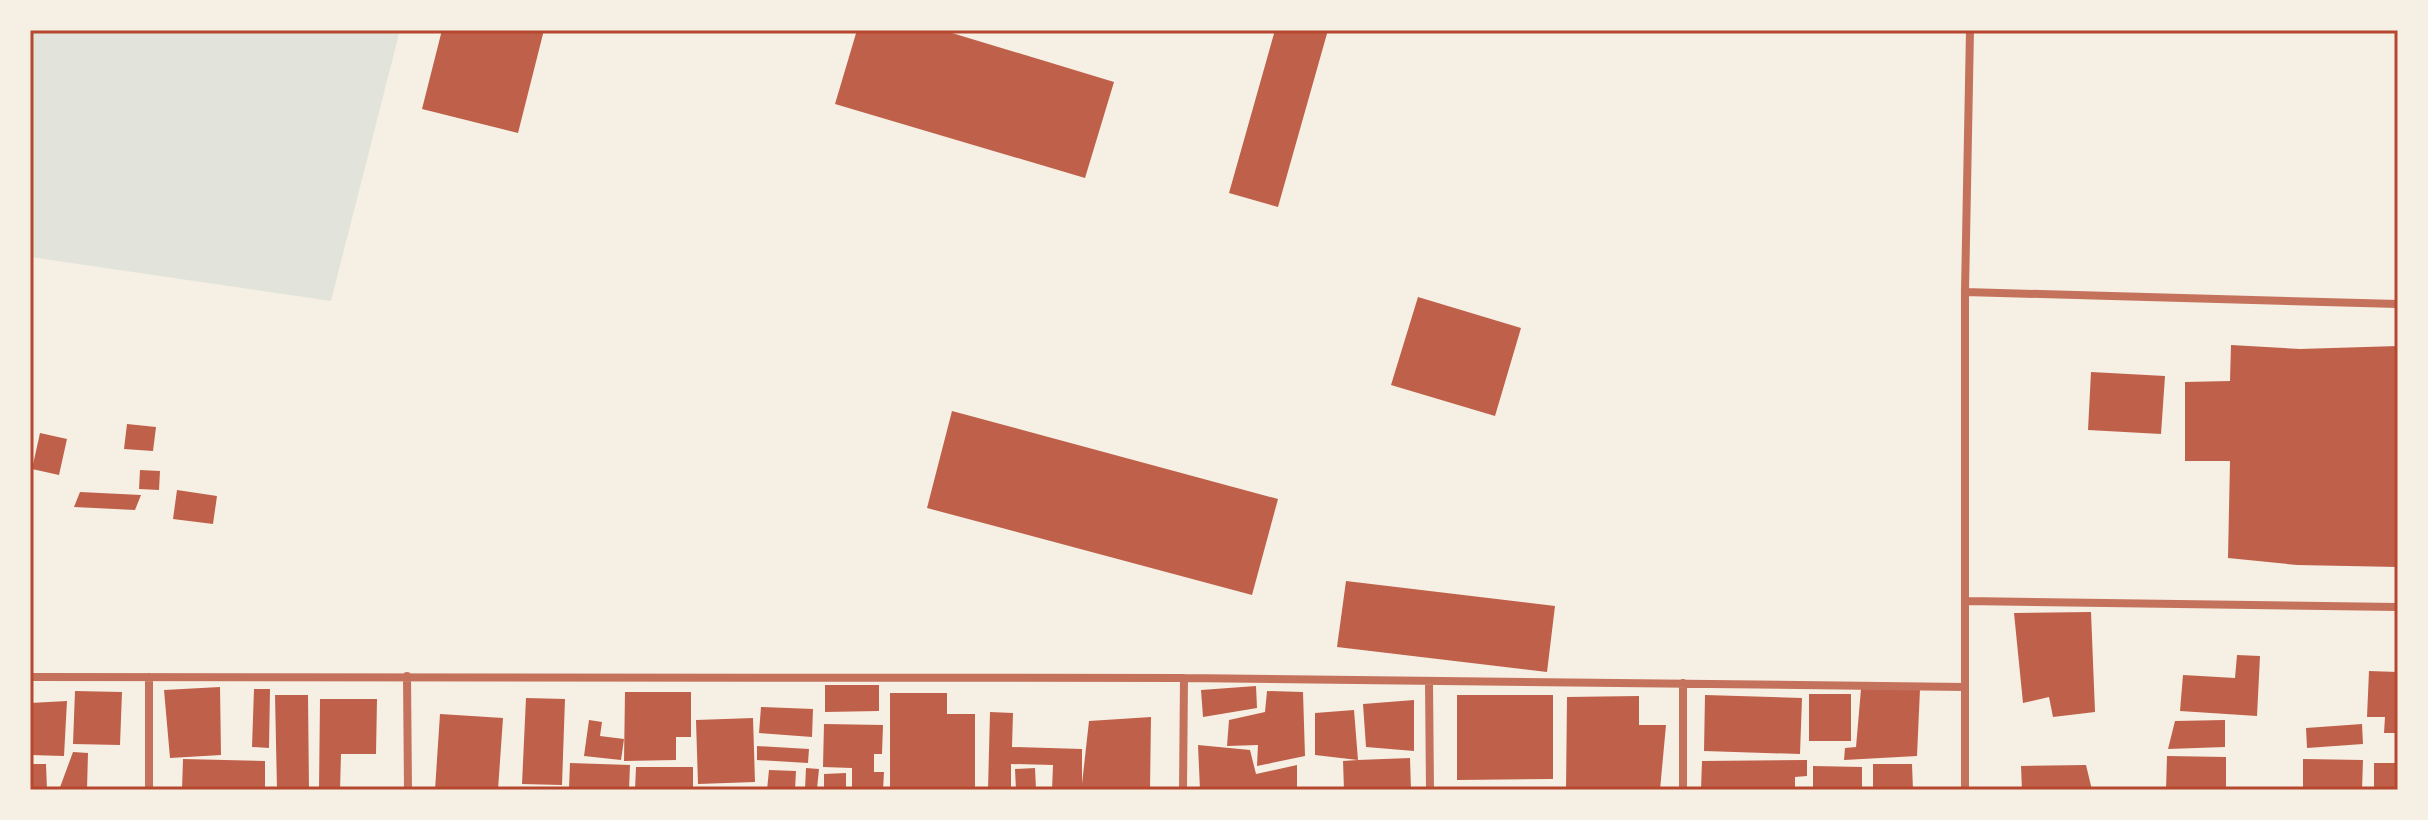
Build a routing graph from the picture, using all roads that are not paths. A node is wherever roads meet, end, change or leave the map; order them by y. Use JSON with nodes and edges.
{"nodes":[{"id":1,"x":1970,"y":30,"type":"edge"},
{"id":2,"x":1965,"y":292,"type":"junction"},
{"id":3,"x":2398,"y":304,"type":"edge"},
{"id":4,"x":1965,"y":601,"type":"junction"},
{"id":5,"x":2398,"y":607,"type":"edge"},
{"id":6,"x":407,"y":676,"type":"junction"},
{"id":7,"x":30,"y":677,"type":"edge"},
{"id":8,"x":149,"y":677,"type":"junction"},
{"id":9,"x":1184,"y":678,"type":"junction"},
{"id":10,"x":1429,"y":681,"type":"junction"},
{"id":11,"x":1683,"y":683,"type":"junction"},
{"id":12,"x":1965,"y":687,"type":"junction"},
{"id":13,"x":149,"y":790,"type":"edge"},
{"id":14,"x":408,"y":790,"type":"edge"},
{"id":15,"x":1183,"y":790,"type":"edge"},
{"id":16,"x":1430,"y":790,"type":"edge"},
{"id":17,"x":1683,"y":790,"type":"edge"},
{"id":18,"x":1965,"y":790,"type":"edge"}],
"edges":[{"from":1,"to":2,"type":"street"},
{"from":2,"to":3,"type":"street"},
{"from":2,"to":4,"type":"street"},
{"from":4,"to":5,"type":"street"},
{"from":4,"to":12,"type":"street"},
{"from":6,"to":8,"type":"street"},
{"from":6,"to":9,"type":"street"},
{"from":6,"to":14,"type":"street"},
{"from":7,"to":8,"type":"street"},
{"from":8,"to":13,"type":"street"},
{"from":9,"to":10,"type":"street"},
{"from":9,"to":15,"type":"street"},
{"from":10,"to":11,"type":"street"},
{"from":10,"to":16,"type":"street"},
{"from":11,"to":12,"type":"street"},
{"from":11,"to":17,"type":"street"},
{"from":12,"to":18,"type":"street"}]}
